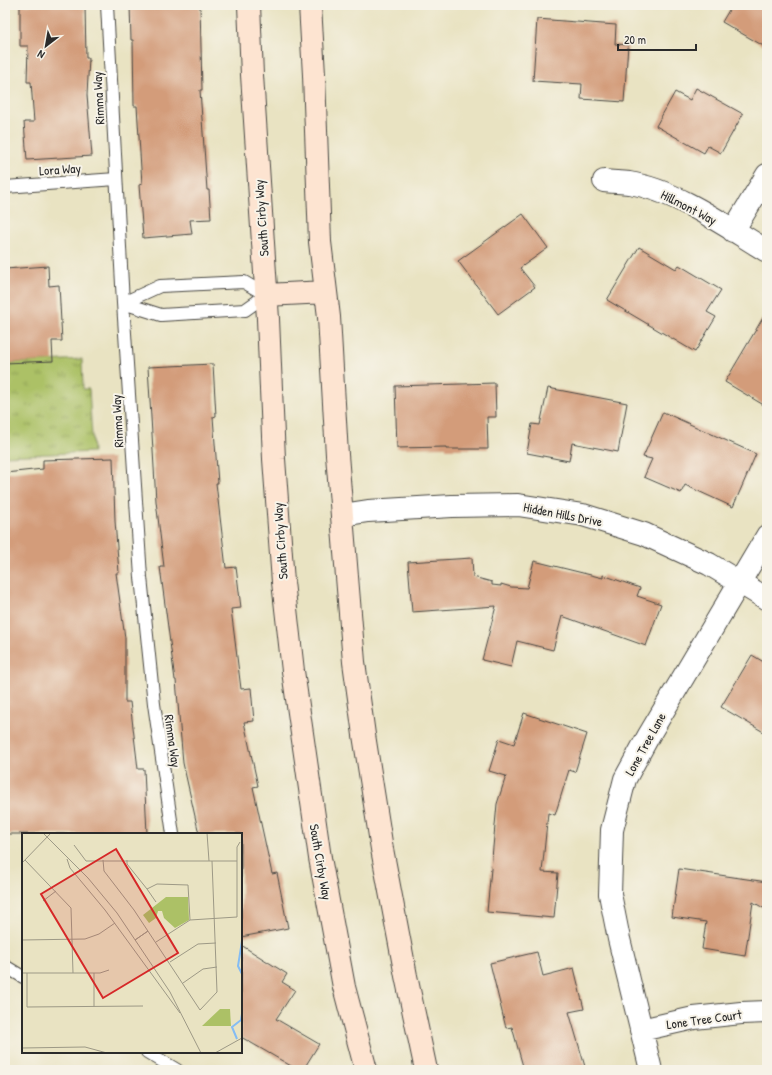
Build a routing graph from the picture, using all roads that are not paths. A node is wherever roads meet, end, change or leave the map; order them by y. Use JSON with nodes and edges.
{"nodes":[{"id":1,"x":107,"y":5,"type":"edge"},
{"id":2,"x":249,"y":5,"type":"edge"},
{"id":3,"x":310,"y":5,"type":"edge"},
{"id":4,"x":767,"y":175,"type":"edge"},
{"id":5,"x":116,"y":179,"type":"junction"},
{"id":6,"x":604,"y":181,"type":"dead end"},
{"id":7,"x":5,"y":187,"type":"edge"},
{"id":8,"x":733,"y":231,"type":"junction"},
{"id":9,"x":767,"y":251,"type":"edge"},
{"id":10,"x":326,"y":292,"type":"junction"},
{"id":11,"x":266,"y":295,"type":"junction"},
{"id":12,"x":124,"y":303,"type":"junction"},
{"id":13,"x":342,"y":515,"type":"junction"},
{"id":14,"x":767,"y":536,"type":"edge"},
{"id":15,"x":740,"y":583,"type":"junction"},
{"id":16,"x":767,"y":599,"type":"edge"},
{"id":17,"x":173,"y":833,"type":"edge"},
{"id":18,"x":5,"y":966,"type":"edge"},
{"id":19,"x":22,"y":976,"type":"edge"},
{"id":20,"x":767,"y":1012,"type":"edge"},
{"id":21,"x":641,"y":1030,"type":"junction"},
{"id":22,"x":149,"y":1053,"type":"edge"},
{"id":23,"x":177,"y":1070,"type":"edge"},
{"id":24,"x":366,"y":1070,"type":"edge"},
{"id":25,"x":426,"y":1070,"type":"edge"},
{"id":26,"x":651,"y":1070,"type":"edge"}],
"edges":[{"from":1,"to":5,"type":"lane","name":"Rimma Way"},
{"from":2,"to":11,"type":"main road","name":"South Cirby Way"},
{"from":3,"to":10,"type":"main road"},
{"from":4,"to":8,"type":"street"},
{"from":5,"to":7,"type":"lane","name":"Lora Way"},
{"from":5,"to":12,"type":"lane","name":"Rimma Way"},
{"from":6,"to":8,"type":"street","name":"Hillmont Way"},
{"from":8,"to":9,"type":"street","name":"Hillmont Way"},
{"from":10,"to":11,"type":"main road"},
{"from":10,"to":13,"type":"main road"},
{"from":11,"to":12,"type":"lane"},
{"from":11,"to":12,"type":"lane"},
{"from":11,"to":24,"type":"main road","name":"South Cirby Way"},
{"from":12,"to":17,"type":"lane","name":"Rimma Way"},
{"from":13,"to":15,"type":"street","name":"Hidden Hills Drive"},
{"from":13,"to":25,"type":"main road"},
{"from":14,"to":15,"type":"street","name":"Lone Tree Lane"},
{"from":15,"to":16,"type":"street","name":"Hidden Hills Drive"},
{"from":15,"to":21,"type":"street","name":"Lone Tree Lane"},
{"from":18,"to":19,"type":"lane"},
{"from":20,"to":21,"type":"street","name":"Lone Tree Court"},
{"from":21,"to":26,"type":"street","name":"Lone Tree Lane"},
{"from":22,"to":23,"type":"lane"}]}
